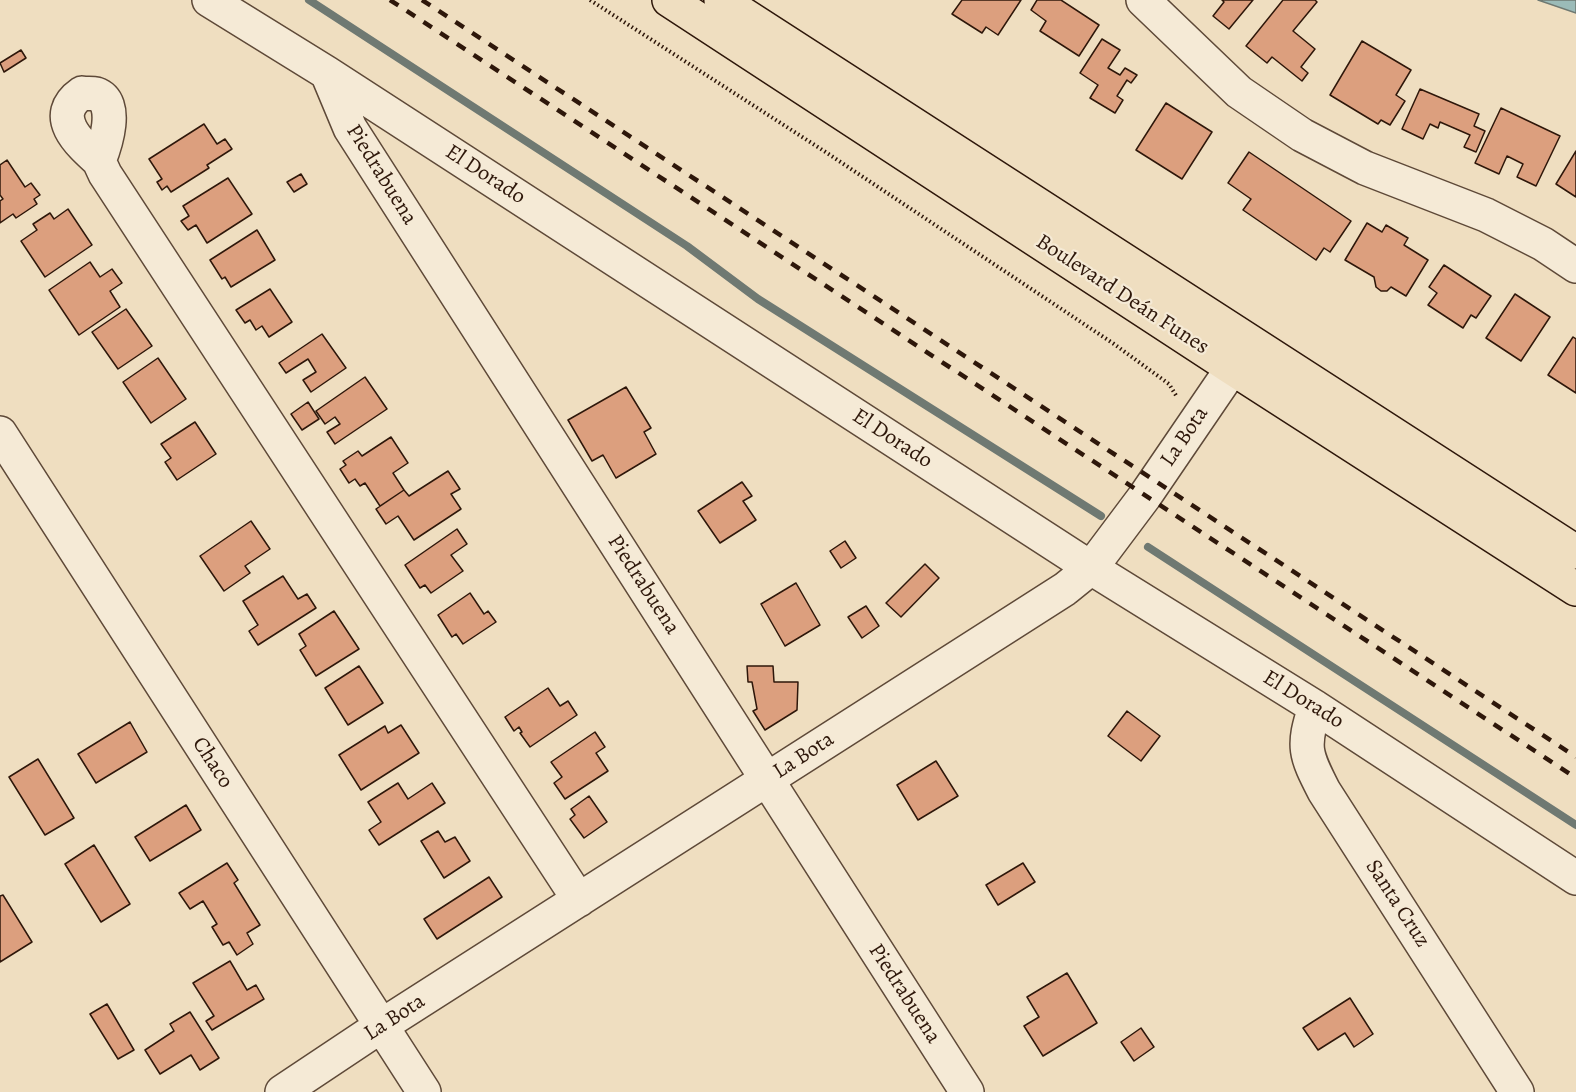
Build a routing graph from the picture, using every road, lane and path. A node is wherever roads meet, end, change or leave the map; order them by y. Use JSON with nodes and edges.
{"nodes":[{"id":1,"x":209,"y":0,"type":"edge"},
{"id":2,"x":590,"y":0,"type":"edge"},
{"id":3,"x":669,"y":0,"type":"edge"},
{"id":4,"x":721,"y":0,"type":"edge"},
{"id":5,"x":1143,"y":0,"type":"edge"},
{"id":6,"x":327,"y":73,"type":"junction"},
{"id":7,"x":99,"y":161,"type":"dead end"},
{"id":8,"x":1576,"y":266,"type":"edge"},
{"id":9,"x":1251,"y":341,"type":"junction"},
{"id":10,"x":1232,"y":368,"type":"junction"},
{"id":11,"x":1190,"y":430,"type":"junction"},
{"id":12,"x":0,"y":433,"type":"edge"},
{"id":13,"x":1576,"y":552,"type":"edge"},
{"id":14,"x":1091,"y":568,"type":"junction"},
{"id":15,"x":1576,"y":589,"type":"edge"},
{"id":16,"x":1316,"y":707,"type":"junction"},
{"id":17,"x":768,"y":780,"type":"junction"},
{"id":18,"x":1576,"y":878,"type":"edge"},
{"id":19,"x":579,"y":900,"type":"junction"},
{"id":20,"x":381,"y":1026,"type":"junction"},
{"id":21,"x":282,"y":1092,"type":"edge"},
{"id":22,"x":424,"y":1092,"type":"edge"},
{"id":23,"x":967,"y":1092,"type":"edge"},
{"id":24,"x":1517,"y":1092,"type":"edge"}],
"edges":[{"from":1,"to":6,"type":"street","name":"El Dorado"},
{"from":2,"to":11,"type":"path"},
{"from":3,"to":10,"type":"main road","name":"Boulevard Deán Funes"},
{"from":4,"to":9,"type":"main road","name":"Boulevard Deán Funes"},
{"from":5,"to":8,"type":"street"},
{"from":6,"to":14,"type":"street","name":"El Dorado"},
{"from":6,"to":17,"type":"street","name":"Piedrabuena"},
{"from":7,"to":19,"type":"street"},
{"from":9,"to":10,"type":"street","name":"La Bota"},
{"from":9,"to":13,"type":"main road","name":"Boulevard Deán Funes"},
{"from":10,"to":11,"type":"street","name":"La Bota"},
{"from":10,"to":15,"type":"main road","name":"Boulevard Deán Funes"},
{"from":11,"to":14,"type":"street","name":"La Bota"},
{"from":12,"to":20,"type":"street","name":"Chaco"},
{"from":14,"to":16,"type":"street","name":"El Dorado"},
{"from":14,"to":17,"type":"street","name":"La Bota"},
{"from":16,"to":18,"type":"street","name":"El Dorado"},
{"from":16,"to":24,"type":"street","name":"Santa Cruz"},
{"from":17,"to":19,"type":"street","name":"La Bota"},
{"from":17,"to":23,"type":"street","name":"Piedrabuena"},
{"from":19,"to":20,"type":"street","name":"La Bota"},
{"from":20,"to":21,"type":"street","name":"La Bota"},
{"from":20,"to":22,"type":"street","name":"Chaco"}]}
